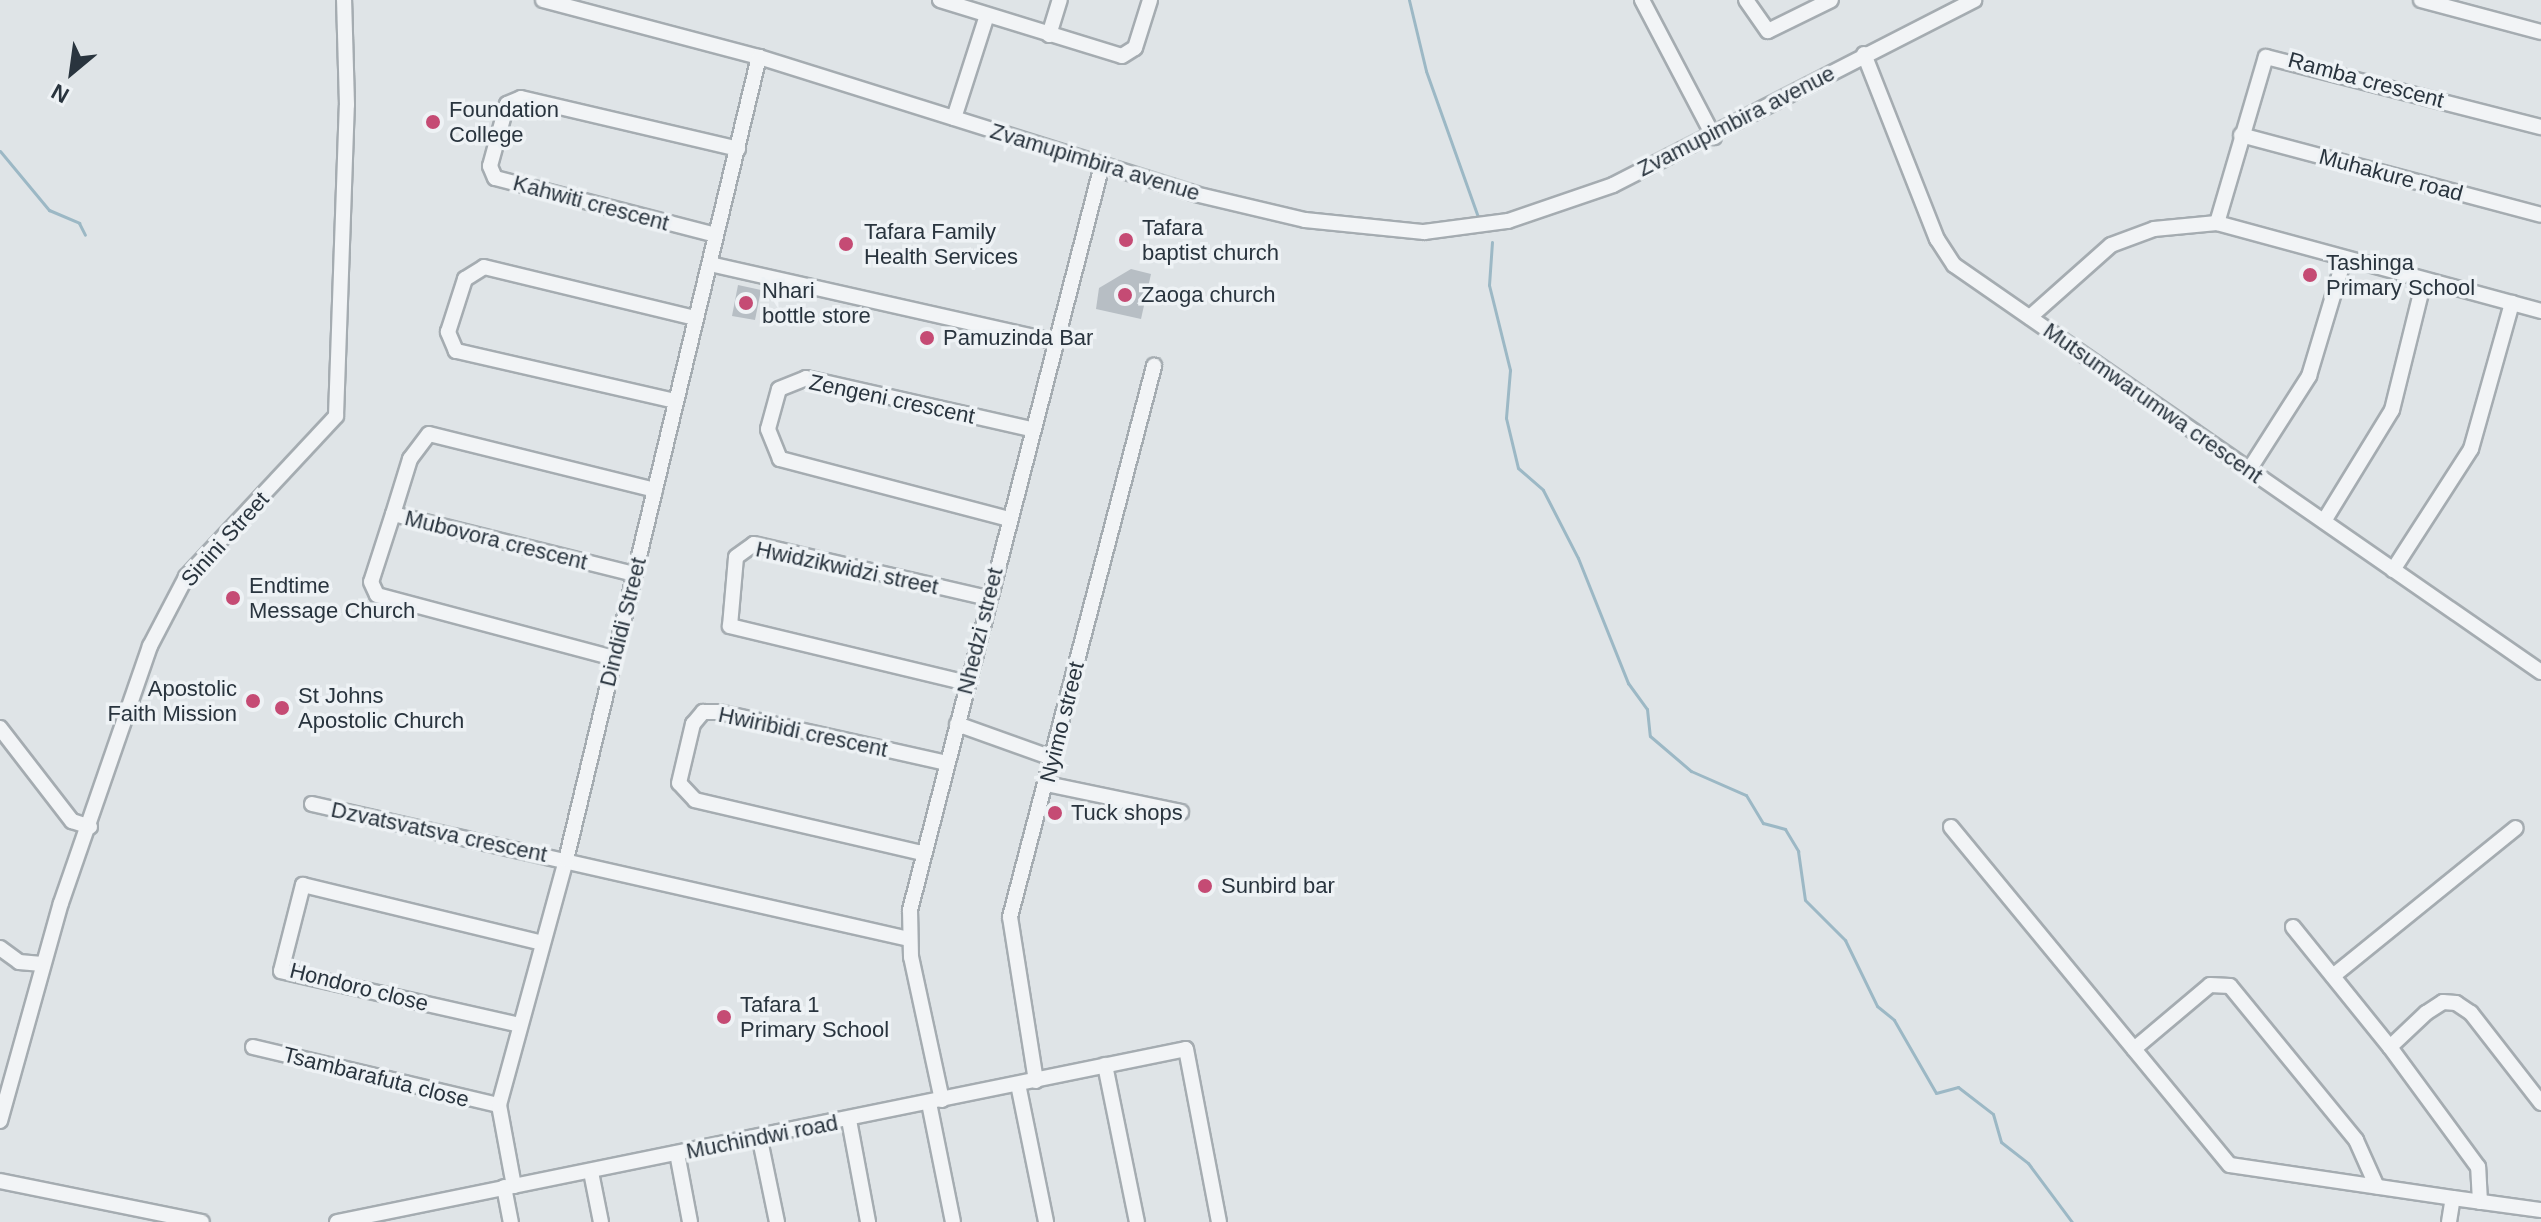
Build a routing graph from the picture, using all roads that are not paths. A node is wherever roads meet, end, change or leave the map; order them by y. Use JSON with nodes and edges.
{"nodes":[{"id":1,"x":344,"y":0,"type":"edge"},
{"id":2,"x":543,"y":0,"type":"edge"},
{"id":3,"x":940,"y":0,"type":"edge"},
{"id":4,"x":1060,"y":0,"type":"edge"},
{"id":5,"x":1150,"y":0,"type":"edge"},
{"id":6,"x":1642,"y":0,"type":"edge"},
{"id":7,"x":1746,"y":0,"type":"edge"},
{"id":8,"x":1831,"y":0,"type":"edge"},
{"id":9,"x":1974,"y":0,"type":"edge"},
{"id":10,"x":2421,"y":0,"type":"edge"},
{"id":11,"x":590,"y":5,"type":"edge"},
{"id":12,"x":972,"y":5,"type":"edge"},
{"id":13,"x":987,"y":15,"type":"junction"},
{"id":14,"x":2541,"y":32,"type":"edge"},
{"id":15,"x":1049,"y":35,"type":"junction"},
{"id":16,"x":1864,"y":54,"type":"junction"},
{"id":17,"x":759,"y":57,"type":"junction"},
{"id":18,"x":954,"y":118,"type":"junction"},
{"id":19,"x":2541,"y":127,"type":"edge"},
{"id":20,"x":2241,"y":135,"type":"junction"},
{"id":21,"x":1714,"y":137,"type":"junction"},
{"id":22,"x":738,"y":149,"type":"junction"},
{"id":23,"x":1102,"y":165,"type":"junction"},
{"id":24,"x":2541,"y":215,"type":"edge"},
{"id":25,"x":2217,"y":223,"type":"junction"},
{"id":26,"x":716,"y":235,"type":"junction"},
{"id":27,"x":2344,"y":259,"type":"junction"},
{"id":28,"x":710,"y":264,"type":"junction"},
{"id":29,"x":2424,"y":281,"type":"junction"},
{"id":30,"x":2512,"y":303,"type":"junction"},
{"id":31,"x":2541,"y":311,"type":"edge"},
{"id":32,"x":2030,"y":317,"type":"junction"},
{"id":33,"x":695,"y":318,"type":"junction"},
{"id":34,"x":1053,"y":341,"type":"junction"},
{"id":35,"x":1154,"y":366,"type":"dead end"},
{"id":36,"x":675,"y":401,"type":"junction"},
{"id":37,"x":1031,"y":429,"type":"junction"},
{"id":38,"x":2249,"y":470,"type":"junction"},
{"id":39,"x":655,"y":490,"type":"junction"},
{"id":40,"x":393,"y":514,"type":"junction"},
{"id":41,"x":1009,"y":519,"type":"junction"},
{"id":42,"x":2324,"y":521,"type":"junction"},
{"id":43,"x":2393,"y":570,"type":"junction"},
{"id":44,"x":634,"y":574,"type":"junction"},
{"id":45,"x":988,"y":598,"type":"junction"},
{"id":46,"x":614,"y":658,"type":"junction"},
{"id":47,"x":2541,"y":672,"type":"edge"},
{"id":48,"x":967,"y":683,"type":"junction"},
{"id":49,"x":957,"y":724,"type":"junction"},
{"id":50,"x":0,"y":728,"type":"edge"},
{"id":51,"x":1052,"y":758,"type":"junction"},
{"id":52,"x":947,"y":763,"type":"junction"},
{"id":53,"x":1047,"y":784,"type":"junction"},
{"id":54,"x":312,"y":804,"type":"dead end"},
{"id":55,"x":1181,"y":812,"type":"dead end"},
{"id":56,"x":90,"y":827,"type":"junction"},
{"id":57,"x":1951,"y":827,"type":"dead end"},
{"id":58,"x":2516,"y":828,"type":"dead end"},
{"id":59,"x":922,"y":853,"type":"junction"},
{"id":60,"x":566,"y":860,"type":"junction"},
{"id":61,"x":2293,"y":927,"type":"dead end"},
{"id":62,"x":909,"y":939,"type":"junction"},
{"id":63,"x":542,"y":943,"type":"junction"},
{"id":64,"x":0,"y":948,"type":"edge"},
{"id":65,"x":42,"y":964,"type":"junction"},
{"id":66,"x":2333,"y":976,"type":"junction"},
{"id":67,"x":520,"y":1025,"type":"junction"},
{"id":68,"x":253,"y":1047,"type":"dead end"},
{"id":69,"x":2390,"y":1047,"type":"junction"},
{"id":70,"x":2134,"y":1049,"type":"junction"},
{"id":71,"x":1105,"y":1065,"type":"junction"},
{"id":72,"x":1036,"y":1081,"type":"junction"},
{"id":73,"x":1018,"y":1084,"type":"junction"},
{"id":74,"x":936,"y":1102,"type":"junction"},
{"id":75,"x":2541,"y":1103,"type":"edge"},
{"id":76,"x":499,"y":1105,"type":"junction"},
{"id":77,"x":849,"y":1120,"type":"junction"},
{"id":78,"x":0,"y":1121,"type":"edge"},
{"id":79,"x":760,"y":1140,"type":"junction"},
{"id":80,"x":677,"y":1153,"type":"junction"},
{"id":81,"x":591,"y":1172,"type":"junction"},
{"id":82,"x":0,"y":1181,"type":"edge"},
{"id":83,"x":509,"y":1187,"type":"junction"},
{"id":84,"x":2377,"y":1187,"type":"junction"},
{"id":85,"x":2453,"y":1198,"type":"junction"},
{"id":86,"x":2480,"y":1202,"type":"junction"},
{"id":87,"x":2541,"y":1210,"type":"edge"},
{"id":88,"x":422,"y":1215,"type":"edge"},
{"id":89,"x":164,"y":1218,"type":"edge"},
{"id":90,"x":202,"y":1222,"type":"edge"},
{"id":91,"x":337,"y":1222,"type":"edge"},
{"id":92,"x":511,"y":1222,"type":"edge"},
{"id":93,"x":601,"y":1222,"type":"edge"},
{"id":94,"x":690,"y":1222,"type":"edge"},
{"id":95,"x":777,"y":1222,"type":"edge"},
{"id":96,"x":868,"y":1222,"type":"edge"},
{"id":97,"x":953,"y":1222,"type":"edge"},
{"id":98,"x":1046,"y":1222,"type":"edge"},
{"id":99,"x":1137,"y":1222,"type":"edge"},
{"id":100,"x":1219,"y":1222,"type":"edge"},
{"id":101,"x":2449,"y":1222,"type":"edge"}],
"edges":[{"from":1,"to":56,"type":"street","name":"Sinini Street"},
{"from":2,"to":11,"type":"street","name":"Zvamupimbira avenue"},
{"from":3,"to":12,"type":"street"},
{"from":4,"to":15,"type":"street"},
{"from":5,"to":15,"type":"street"},
{"from":6,"to":21,"type":"street"},
{"from":7,"to":8,"type":"street"},
{"from":9,"to":16,"type":"street","name":"Zvamupimbira avenue"},
{"from":10,"to":14,"type":"street"},
{"from":11,"to":17,"type":"street","name":"Zvamupimbira avenue"},
{"from":12,"to":13,"type":"street"},
{"from":13,"to":15,"type":"street"},
{"from":13,"to":18,"type":"street"},
{"from":16,"to":21,"type":"street","name":"Zvamupimbira avenue"},
{"from":16,"to":32,"type":"street","name":"Mutsumwarumwa crescent"},
{"from":17,"to":18,"type":"street","name":"Zvamupimbira avenue"},
{"from":17,"to":22,"type":"street","name":"Dindidi Street"},
{"from":18,"to":23,"type":"street","name":"Zvamupimbira avenue"},
{"from":19,"to":20,"type":"street","name":"Ramba crescent"},
{"from":20,"to":24,"type":"street","name":"Muhakure road"},
{"from":20,"to":25,"type":"street","name":"Ramba crescent"},
{"from":21,"to":23,"type":"street","name":"Zvamupimbira avenue"},
{"from":22,"to":26,"type":"street","name":"Dindidi Street"},
{"from":22,"to":26,"type":"street","name":"Kahwiti crescent"},
{"from":23,"to":34,"type":"street","name":"Nhedzi street"},
{"from":25,"to":27,"type":"street"},
{"from":25,"to":32,"type":"street"},
{"from":26,"to":28,"type":"street","name":"Dindidi Street"},
{"from":27,"to":29,"type":"street"},
{"from":27,"to":38,"type":"street"},
{"from":28,"to":33,"type":"street","name":"Dindidi Street"},
{"from":28,"to":34,"type":"street"},
{"from":29,"to":30,"type":"street"},
{"from":29,"to":42,"type":"street"},
{"from":30,"to":31,"type":"street"},
{"from":30,"to":43,"type":"street"},
{"from":32,"to":38,"type":"street","name":"Mutsumwarumwa crescent"},
{"from":33,"to":36,"type":"street","name":"Dindidi Street"},
{"from":33,"to":36,"type":"street"},
{"from":34,"to":37,"type":"street","name":"Nhedzi street"},
{"from":35,"to":51,"type":"street","name":"Nyimo street"},
{"from":36,"to":39,"type":"street","name":"Dindidi Street"},
{"from":37,"to":41,"type":"street","name":"Nhedzi street"},
{"from":37,"to":41,"type":"street","name":"Zengeni crescent"},
{"from":38,"to":42,"type":"street","name":"Mutsumwarumwa crescent"},
{"from":39,"to":40,"type":"street","name":"Mubovora crescent"},
{"from":39,"to":44,"type":"street","name":"Dindidi Street"},
{"from":40,"to":44,"type":"street","name":"Mubovora crescent"},
{"from":40,"to":46,"type":"street"},
{"from":41,"to":45,"type":"street","name":"Nhedzi street"},
{"from":42,"to":43,"type":"street","name":"Mutsumwarumwa crescent"},
{"from":43,"to":47,"type":"street","name":"Mutsumwarumwa crescent"},
{"from":44,"to":46,"type":"street","name":"Dindidi Street"},
{"from":45,"to":48,"type":"street","name":"Nhedzi street"},
{"from":45,"to":48,"type":"street","name":"Hwidzikwidzi street"},
{"from":46,"to":60,"type":"street","name":"Dindidi Street"},
{"from":48,"to":49,"type":"street","name":"Nhedzi street"},
{"from":49,"to":51,"type":"street"},
{"from":49,"to":52,"type":"street","name":"Nhedzi street"},
{"from":50,"to":56,"type":"street"},
{"from":51,"to":53,"type":"street","name":"Nyimo street"},
{"from":52,"to":59,"type":"street","name":"Nhedzi street"},
{"from":52,"to":59,"type":"street","name":"Hwiribidi crescent"},
{"from":53,"to":55,"type":"street"},
{"from":53,"to":72,"type":"street","name":"Nyimo street"},
{"from":54,"to":60,"type":"street","name":"Dzvatsvatsva crescent"},
{"from":56,"to":65,"type":"street","name":"Sinini Street"},
{"from":57,"to":70,"type":"street"},
{"from":58,"to":66,"type":"street"},
{"from":59,"to":62,"type":"street","name":"Nhedzi street"},
{"from":60,"to":62,"type":"street","name":"Dzvatsvatsva crescent"},
{"from":60,"to":63,"type":"street","name":"Dindidi Street"},
{"from":61,"to":66,"type":"street"},
{"from":62,"to":74,"type":"street","name":"Nhedzi street"},
{"from":63,"to":67,"type":"street","name":"Dindidi Street"},
{"from":63,"to":67,"type":"street","name":"Hondoro close"},
{"from":64,"to":65,"type":"street"},
{"from":65,"to":78,"type":"street","name":"Sinini Street"},
{"from":66,"to":69,"type":"street"},
{"from":67,"to":76,"type":"street","name":"Dindidi Street"},
{"from":68,"to":76,"type":"street","name":"Tsambarafuta close"},
{"from":69,"to":75,"type":"street"},
{"from":69,"to":86,"type":"street"},
{"from":70,"to":84,"type":"street"},
{"from":70,"to":84,"type":"street"},
{"from":71,"to":72,"type":"street","name":"Muchindwi road"},
{"from":71,"to":99,"type":"street"},
{"from":71,"to":100,"type":"street","name":"Muchindwi road"},
{"from":72,"to":73,"type":"street","name":"Muchindwi road"},
{"from":73,"to":74,"type":"street","name":"Muchindwi road"},
{"from":73,"to":98,"type":"street"},
{"from":74,"to":77,"type":"street","name":"Muchindwi road"},
{"from":74,"to":97,"type":"street","name":"Nhedzi street"},
{"from":76,"to":83,"type":"street","name":"Dindidi Street"},
{"from":77,"to":79,"type":"street","name":"Muchindwi road"},
{"from":77,"to":96,"type":"street"},
{"from":79,"to":80,"type":"street","name":"Muchindwi road"},
{"from":79,"to":95,"type":"street"},
{"from":80,"to":81,"type":"street","name":"Muchindwi road"},
{"from":80,"to":94,"type":"street"},
{"from":81,"to":83,"type":"street","name":"Muchindwi road"},
{"from":81,"to":93,"type":"street"},
{"from":82,"to":89,"type":"street"},
{"from":83,"to":88,"type":"street","name":"Muchindwi road"},
{"from":83,"to":92,"type":"street","name":"Dindidi Street"},
{"from":84,"to":85,"type":"street"},
{"from":85,"to":86,"type":"street"},
{"from":85,"to":101,"type":"street"},
{"from":86,"to":87,"type":"street"},
{"from":88,"to":91,"type":"street","name":"Muchindwi road"},
{"from":89,"to":90,"type":"street"}]}
